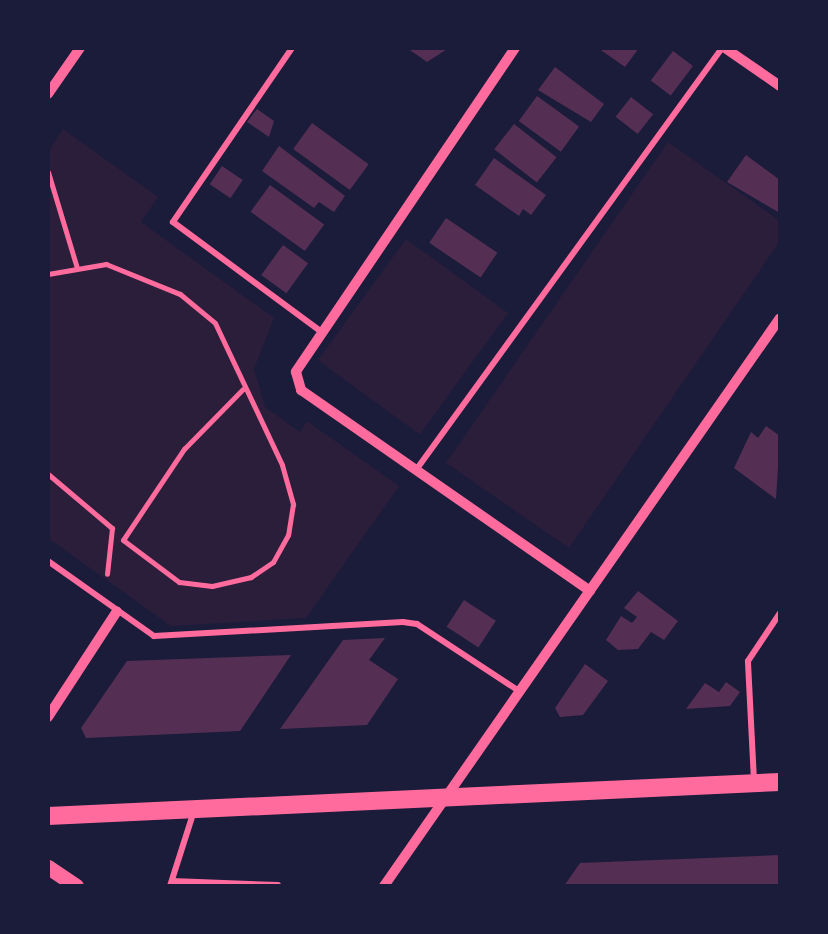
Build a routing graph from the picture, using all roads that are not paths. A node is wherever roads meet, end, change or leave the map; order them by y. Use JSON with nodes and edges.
{"nodes":[{"id":1,"x":80,"y":48,"type":"edge"},
{"id":2,"x":292,"y":48,"type":"edge"},
{"id":3,"x":515,"y":48,"type":"edge"},
{"id":4,"x":723,"y":48,"type":"edge"},
{"id":5,"x":780,"y":86,"type":"edge"},
{"id":6,"x":48,"y":94,"type":"edge"},
{"id":7,"x":780,"y":318,"type":"edge"},
{"id":8,"x":320,"y":330,"type":"junction"},
{"id":9,"x":416,"y":470,"type":"junction"},
{"id":10,"x":48,"y":561,"type":"edge"},
{"id":11,"x":590,"y":591,"type":"junction"},
{"id":12,"x":117,"y":611,"type":"junction"},
{"id":13,"x":780,"y":613,"type":"edge"},
{"id":14,"x":520,"y":692,"type":"junction"},
{"id":15,"x":48,"y":717,"type":"edge"},
{"id":16,"x":780,"y":782,"type":"edge"},
{"id":17,"x":754,"y":783,"type":"junction"},
{"id":18,"x":446,"y":798,"type":"junction"},
{"id":19,"x":195,"y":809,"type":"junction"},
{"id":20,"x":48,"y":816,"type":"edge"},
{"id":21,"x":48,"y":867,"type":"edge"},
{"id":22,"x":171,"y":884,"type":"edge"},
{"id":23,"x":76,"y":886,"type":"edge"},
{"id":24,"x":279,"y":886,"type":"edge"},
{"id":25,"x":384,"y":886,"type":"edge"}],
"edges":[{"from":1,"to":6,"type":"street"},
{"from":2,"to":8,"type":"lane"},
{"from":3,"to":8,"type":"street"},
{"from":4,"to":5,"type":"street"},
{"from":4,"to":9,"type":"lane"},
{"from":7,"to":11,"type":"street"},
{"from":8,"to":9,"type":"street"},
{"from":9,"to":11,"type":"street"},
{"from":10,"to":12,"type":"lane"},
{"from":11,"to":14,"type":"street"},
{"from":12,"to":14,"type":"lane"},
{"from":12,"to":15,"type":"street"},
{"from":13,"to":17,"type":"lane"},
{"from":14,"to":18,"type":"street"},
{"from":16,"to":17,"type":"main road"},
{"from":17,"to":18,"type":"main road"},
{"from":18,"to":19,"type":"main road"},
{"from":18,"to":25,"type":"street"},
{"from":19,"to":20,"type":"main road"},
{"from":19,"to":22,"type":"lane"},
{"from":21,"to":23,"type":"main road"},
{"from":22,"to":24,"type":"lane"}]}
